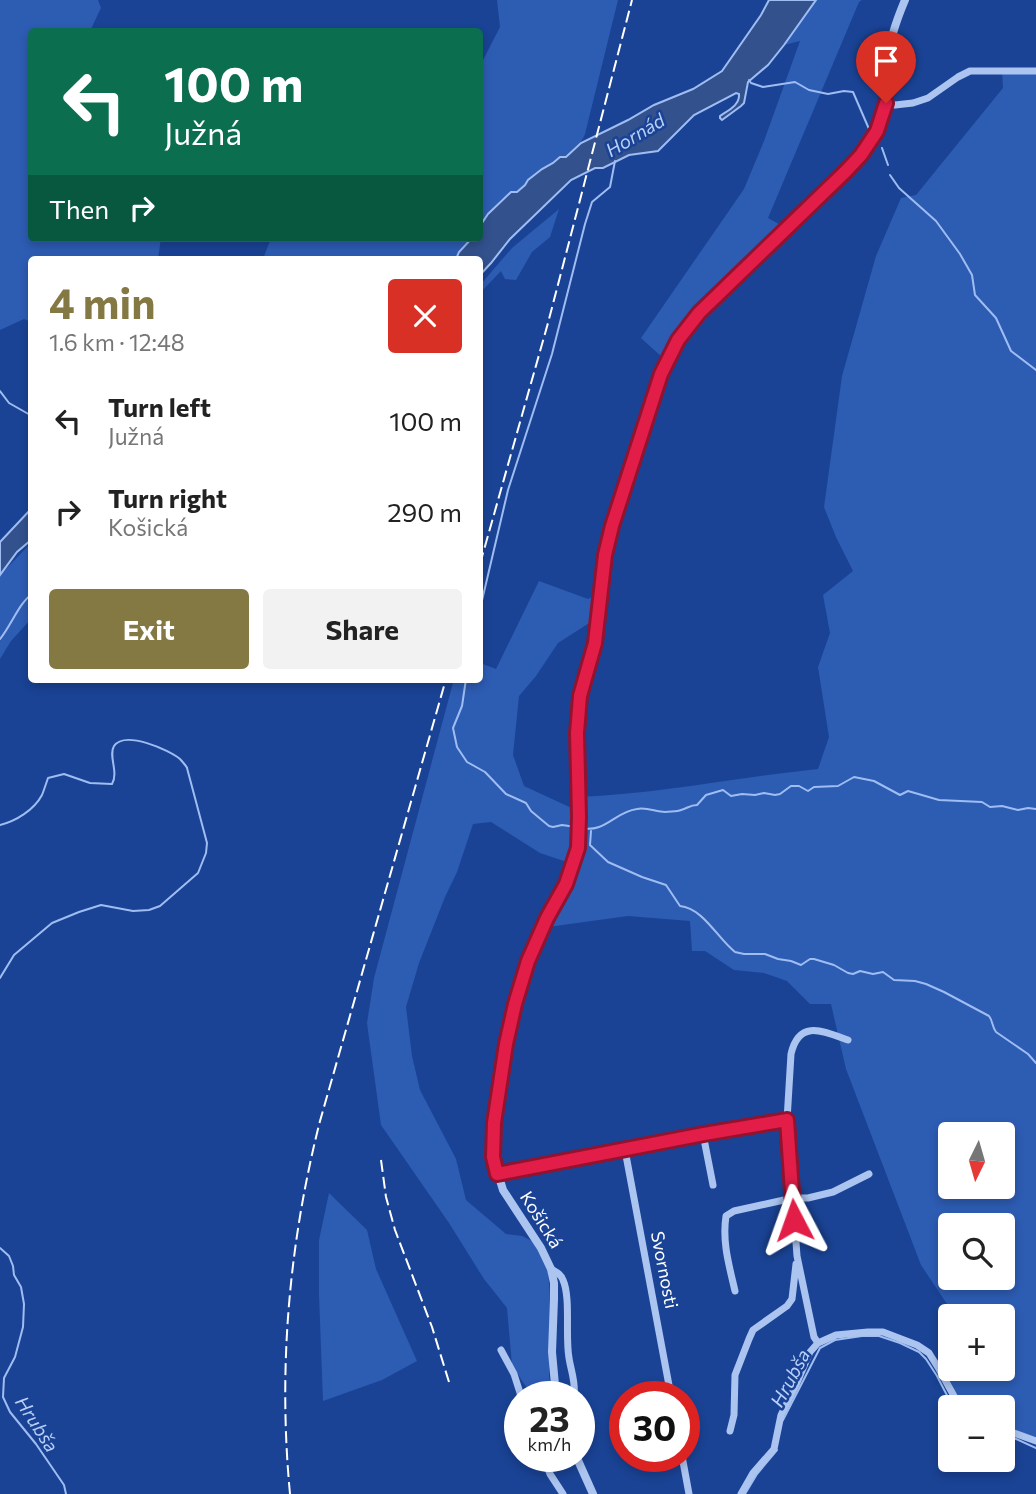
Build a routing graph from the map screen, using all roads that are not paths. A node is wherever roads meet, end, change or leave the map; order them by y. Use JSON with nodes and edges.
{"nodes":[{"id":1,"x":905,"y":0,"type":"edge"},
{"id":2,"x":1036,"y":71,"type":"edge"},
{"id":3,"x":886,"y":103,"type":"junction"},
{"id":4,"x":848,"y":1040,"type":"dead end"},
{"id":5,"x":787,"y":1120,"type":"junction"},
{"id":6,"x":704,"y":1134,"type":"junction"},
{"id":7,"x":625,"y":1150,"type":"junction"},
{"id":8,"x":497,"y":1174,"type":"junction"},
{"id":9,"x":869,"y":1174,"type":"dead end"},
{"id":10,"x":713,"y":1185,"type":"dead end"},
{"id":11,"x":793,"y":1198,"type":"junction"},
{"id":12,"x":797,"y":1256,"type":"junction"},
{"id":13,"x":551,"y":1269,"type":"junction"},
{"id":14,"x":735,"y":1291,"type":"dead end"},
{"id":15,"x":818,"y":1343,"type":"junction"},
{"id":16,"x":501,"y":1350,"type":"dead end"},
{"id":17,"x":516,"y":1381,"type":"edge"},
{"id":18,"x":554,"y":1381,"type":"edge"},
{"id":19,"x":573,"y":1381,"type":"edge"},
{"id":20,"x":668,"y":1381,"type":"edge"},
{"id":21,"x":954,"y":1395,"type":"edge"},
{"id":22,"x":730,"y":1431,"type":"dead end"},
{"id":23,"x":1015,"y":1433,"type":"edge"},
{"id":24,"x":1036,"y":1441,"type":"edge"},
{"id":25,"x":549,"y":1472,"type":"edge"},
{"id":26,"x":583,"y":1472,"type":"edge"},
{"id":27,"x":685,"y":1472,"type":"edge"},
{"id":28,"x":563,"y":1494,"type":"edge"},
{"id":29,"x":593,"y":1494,"type":"edge"},
{"id":30,"x":689,"y":1494,"type":"edge"},
{"id":31,"x":741,"y":1494,"type":"edge"}],
"edges":[{"from":1,"to":3,"type":"street","name":"Košická"},
{"from":2,"to":3,"type":"street"},
{"from":3,"to":8,"type":"street","name":"Košická"},
{"from":4,"to":5,"type":"street"},
{"from":5,"to":6,"type":"street"},
{"from":5,"to":11,"type":"street"},
{"from":6,"to":7,"type":"street"},
{"from":6,"to":10,"type":"street"},
{"from":7,"to":8,"type":"street"},
{"from":7,"to":20,"type":"street","name":"Svornosti"},
{"from":8,"to":13,"type":"street","name":"Košická"},
{"from":9,"to":11,"type":"street"},
{"from":11,"to":12,"type":"street"},
{"from":11,"to":14,"type":"street"},
{"from":12,"to":15,"type":"street"},
{"from":12,"to":22,"type":"street"},
{"from":13,"to":18,"type":"street","name":"Košická"},
{"from":13,"to":19,"type":"street"},
{"from":15,"to":21,"type":"street"},
{"from":15,"to":31,"type":"street"},
{"from":16,"to":17,"type":"street"},
{"from":23,"to":24,"type":"street"},
{"from":25,"to":28,"type":"street"},
{"from":26,"to":29,"type":"street"},
{"from":27,"to":30,"type":"street"}]}
